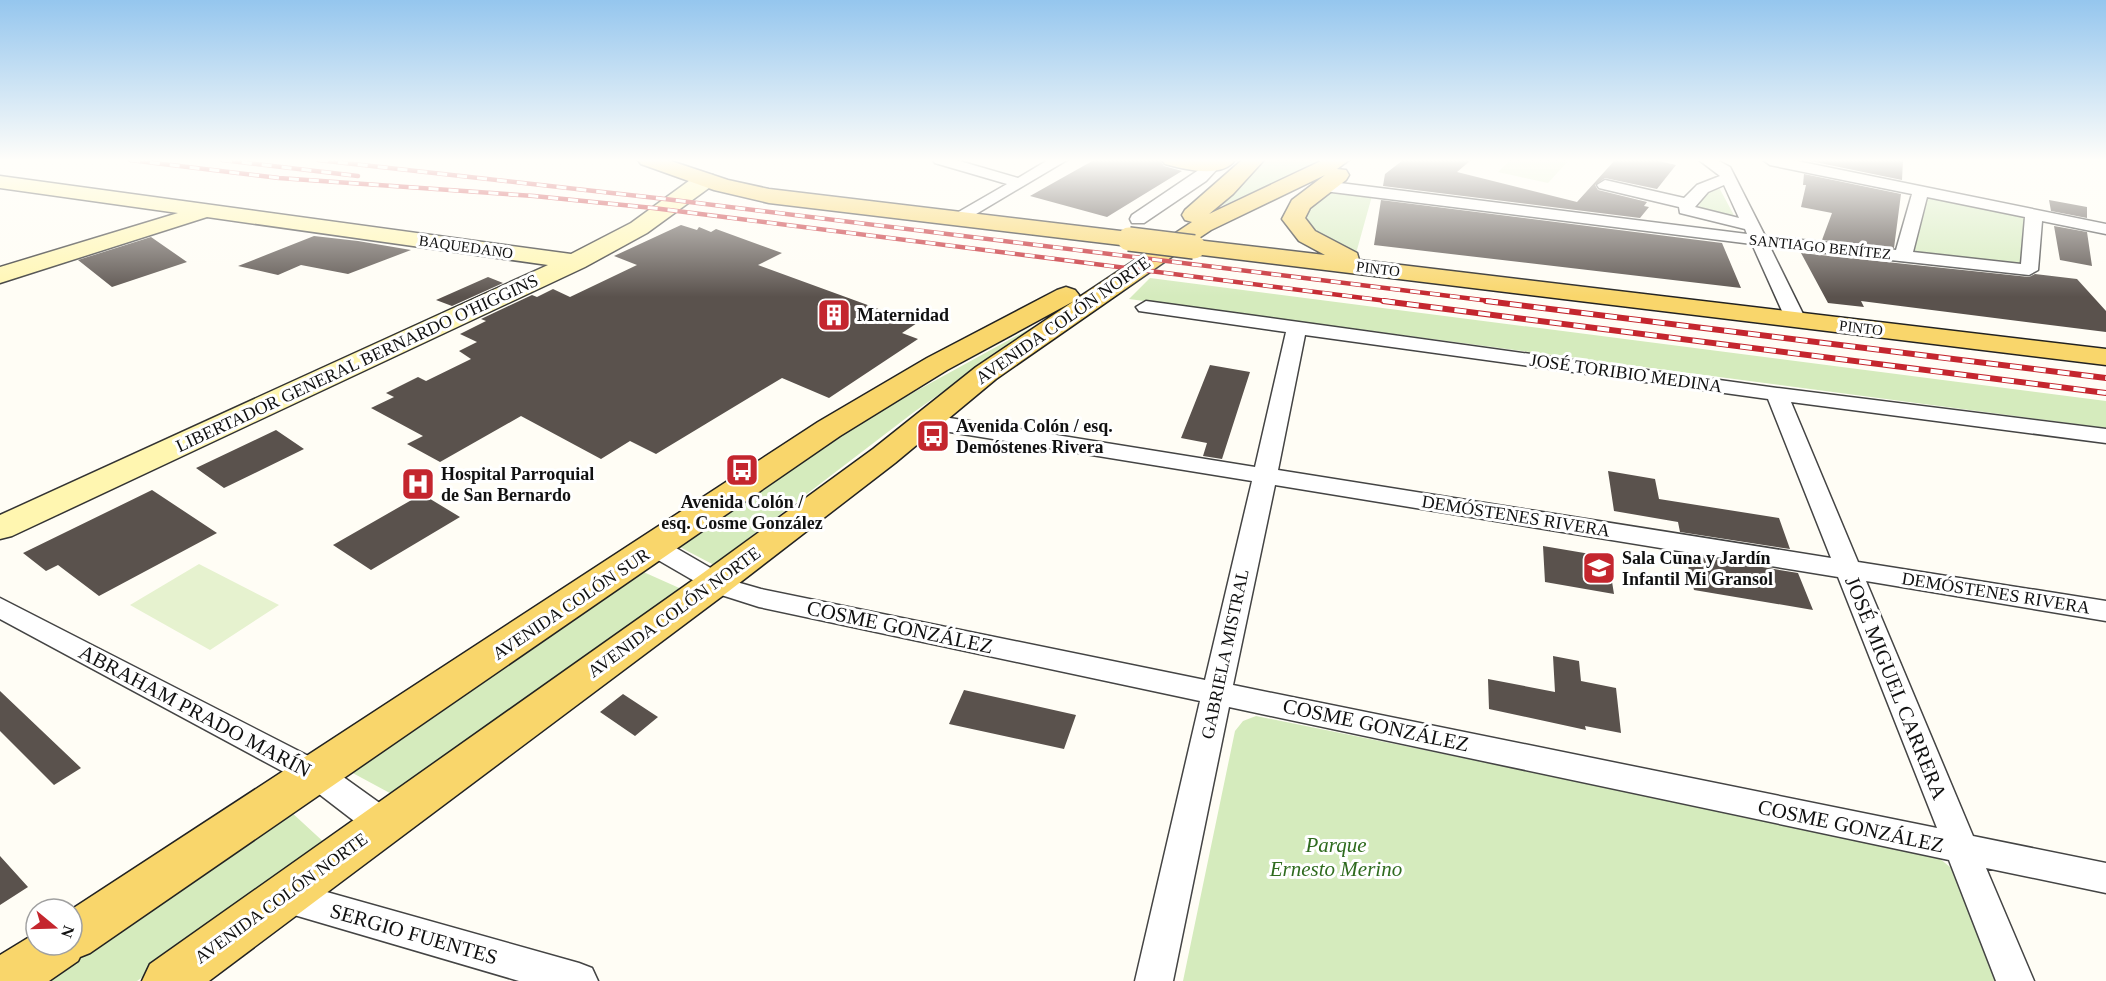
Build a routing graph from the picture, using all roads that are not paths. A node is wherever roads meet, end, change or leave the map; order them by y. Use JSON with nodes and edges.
{"nodes":[{"id":1,"x":164,"y":206,"type":"edge"},
{"id":2,"x":670,"y":206,"type":"edge"},
{"id":3,"x":854,"y":206,"type":"edge"},
{"id":4,"x":981,"y":206,"type":"edge"},
{"id":5,"x":1164,"y":206,"type":"edge"},
{"id":6,"x":1204,"y":206,"type":"edge"},
{"id":7,"x":1242,"y":206,"type":"edge"},
{"id":8,"x":1300,"y":206,"type":"edge"},
{"id":9,"x":1505,"y":206,"type":"edge"},
{"id":10,"x":1687,"y":206,"type":"edge"},
{"id":11,"x":1741,"y":206,"type":"edge"},
{"id":12,"x":1917,"y":206,"type":"edge"},
{"id":13,"x":1995,"y":206,"type":"edge"},
{"id":14,"x":207,"y":212,"type":"junction"},
{"id":15,"x":2034,"y":214,"type":"junction"},
{"id":16,"x":961,"y":218,"type":"junction"},
{"id":17,"x":1133,"y":229,"type":"junction"},
{"id":18,"x":2106,"y":229,"type":"edge"},
{"id":19,"x":1754,"y":233,"type":"junction"},
{"id":20,"x":1903,"y":256,"type":"junction"},
{"id":21,"x":576,"y":262,"type":"junction"},
{"id":22,"x":1369,"y":268,"type":"junction"},
{"id":23,"x":0,"y":275,"type":"edge"},
{"id":24,"x":1146,"y":307,"type":"dead end"},
{"id":25,"x":1796,"y":320,"type":"junction"},
{"id":26,"x":1296,"y":328,"type":"junction"},
{"id":27,"x":2106,"y":357,"type":"edge"},
{"id":28,"x":1777,"y":394,"type":"junction"},
{"id":29,"x":925,"y":421,"type":"junction"},
{"id":30,"x":2106,"y":436,"type":"edge"},
{"id":31,"x":1264,"y":476,"type":"junction"},
{"id":32,"x":0,"y":528,"type":"edge"},
{"id":33,"x":655,"y":547,"type":"junction"},
{"id":34,"x":1847,"y":569,"type":"junction"},
{"id":35,"x":716,"y":582,"type":"junction"},
{"id":36,"x":0,"y":607,"type":"edge"},
{"id":37,"x":2106,"y":611,"type":"edge"},
{"id":38,"x":1217,"y":692,"type":"junction"},
{"id":39,"x":317,"y":775,"type":"junction"},
{"id":40,"x":383,"y":824,"type":"junction"},
{"id":41,"x":1962,"y":850,"type":"junction"},
{"id":42,"x":2106,"y":878,"type":"edge"},
{"id":43,"x":284,"y":896,"type":"junction"},
{"id":44,"x":84,"y":929,"type":"edge"},
{"id":45,"x":42,"y":957,"type":"edge"},
{"id":46,"x":5,"y":981,"type":"edge"},
{"id":47,"x":168,"y":981,"type":"edge"},
{"id":48,"x":579,"y":981,"type":"edge"},
{"id":49,"x":1154,"y":981,"type":"edge"},
{"id":50,"x":2015,"y":981,"type":"edge"}],
"edges":[{"from":1,"to":14,"type":"street","name":"BAQUEDANO"},
{"from":2,"to":21,"type":"street","name":"LIBERTADOR GENERAL BERNARDO O'HIGGINS"},
{"from":3,"to":16,"type":"main road","name":"PINTO"},
{"from":4,"to":16,"type":"street"},
{"from":5,"to":17,"type":"street"},
{"from":6,"to":33,"type":"main road","name":"AVENIDA COLÓN SUR"},
{"from":7,"to":29,"type":"main road","name":"AVENIDA COLÓN NORTE"},
{"from":8,"to":22,"type":"main road"},
{"from":9,"to":19,"type":"street","name":"SANTIAGO BENÍTEZ"},
{"from":10,"to":19,"type":"street"},
{"from":11,"to":19,"type":"street"},
{"from":12,"to":20,"type":"street"},
{"from":13,"to":15,"type":"street"},
{"from":14,"to":21,"type":"street","name":"BAQUEDANO"},
{"from":14,"to":23,"type":"street"},
{"from":15,"to":18,"type":"street"},
{"from":15,"to":20,"type":"street","name":"SANTIAGO BENÍTEZ"},
{"from":16,"to":17,"type":"main road","name":"PINTO"},
{"from":17,"to":22,"type":"main road","name":"PINTO","bridge":true},
{"from":19,"to":20,"type":"street","name":"SANTIAGO BENÍTEZ"},
{"from":19,"to":25,"type":"street"},
{"from":21,"to":32,"type":"street","name":"LIBERTADOR GENERAL BERNARDO O'HIGGINS"},
{"from":22,"to":25,"type":"main road","name":"PINTO"},
{"from":24,"to":26,"type":"street","name":"JOSÉ TORIBIO MEDINA"},
{"from":25,"to":27,"type":"main road","name":"PINTO"},
{"from":26,"to":28,"type":"street","name":"JOSÉ TORIBIO MEDINA"},
{"from":26,"to":31,"type":"street","name":"GABRIELA MISTRAL"},
{"from":28,"to":30,"type":"street","name":"JOSÉ TORIBIO MEDINA"},
{"from":28,"to":34,"type":"street","name":"JOSÉ MIGUEL CARRERA"},
{"from":29,"to":31,"type":"street","name":"DEMÓSTENES RIVERA"},
{"from":29,"to":35,"type":"main road","name":"AVENIDA COLÓN NORTE"},
{"from":31,"to":34,"type":"street","name":"DEMÓSTENES RIVERA"},
{"from":31,"to":38,"type":"street","name":"GABRIELA MISTRAL"},
{"from":33,"to":35,"type":"street","name":"COSME GONZÁLEZ"},
{"from":33,"to":39,"type":"main road","name":"AVENIDA COLÓN SUR"},
{"from":34,"to":37,"type":"street","name":"DEMÓSTENES RIVERA"},
{"from":34,"to":41,"type":"street","name":"JOSÉ MIGUEL CARRERA"},
{"from":35,"to":38,"type":"street","name":"COSME GONZÁLEZ"},
{"from":35,"to":40,"type":"main road","name":"AVENIDA COLÓN NORTE"},
{"from":36,"to":39,"type":"street","name":"ABRAHAM PRADO MARÍN"},
{"from":38,"to":41,"type":"street","name":"COSME GONZÁLEZ"},
{"from":38,"to":49,"type":"street","name":"GABRIELA MISTRAL"},
{"from":39,"to":40,"type":"street","name":"ABRAHAM PRADO MARÍN"},
{"from":39,"to":44,"type":"main road","name":"AVENIDA COLÓN SUR"},
{"from":40,"to":43,"type":"main road","name":"AVENIDA COLÓN NORTE"},
{"from":41,"to":42,"type":"street","name":"COSME GONZÁLEZ"},
{"from":41,"to":50,"type":"street","name":"JOSÉ MIGUEL CARRERA"},
{"from":43,"to":47,"type":"main road","name":"AVENIDA COLÓN NORTE"},
{"from":43,"to":48,"type":"street","name":"SERGIO FUENTES"},
{"from":45,"to":46,"type":"main road"}]}
